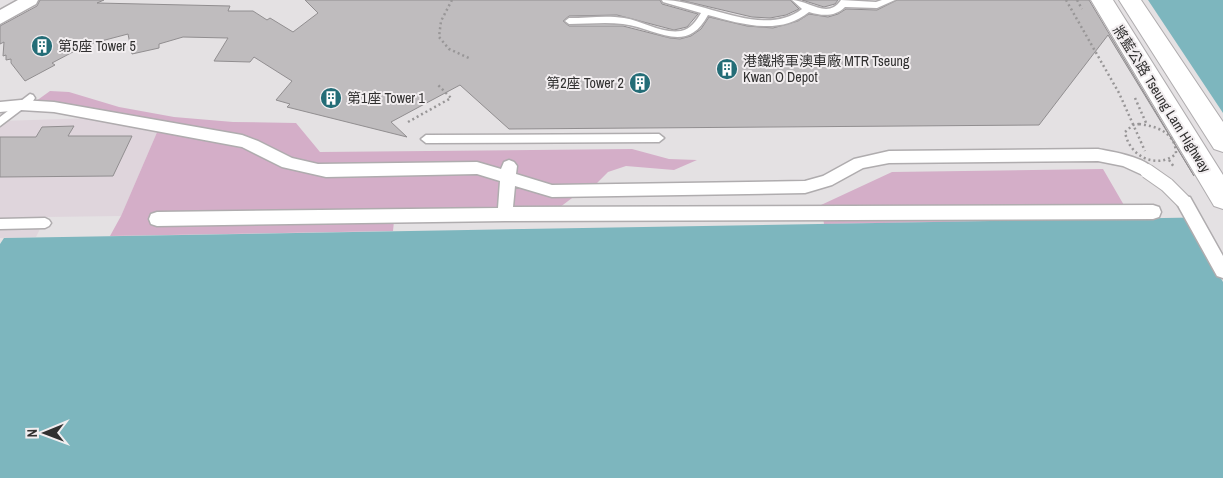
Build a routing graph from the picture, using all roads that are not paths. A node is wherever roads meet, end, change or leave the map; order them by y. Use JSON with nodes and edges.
{"nodes":[{"id":1,"x":9,"y":0,"type":"edge"},
{"id":2,"x":30,"y":0,"type":"edge"},
{"id":3,"x":666,"y":0,"type":"edge"},
{"id":4,"x":796,"y":0,"type":"edge"},
{"id":5,"x":891,"y":0,"type":"edge"},
{"id":6,"x":1102,"y":0,"type":"edge"},
{"id":7,"x":1130,"y":0,"type":"edge"},
{"id":8,"x":844,"y":2,"type":"edge"},
{"id":9,"x":0,"y":5,"type":"edge"},
{"id":10,"x":807,"y":9,"type":"junction"},
{"id":11,"x":706,"y":11,"type":"junction"},
{"id":12,"x":0,"y":18,"type":"edge"},
{"id":13,"x":569,"y":22,"type":"dead end"},
{"id":14,"x":25,"y":101,"type":"junction"},
{"id":15,"x":0,"y":107,"type":"edge"},
{"id":16,"x":0,"y":122,"type":"edge"},
{"id":17,"x":659,"y":138,"type":"dead end"},
{"id":18,"x":426,"y":140,"type":"dead end"},
{"id":19,"x":1223,"y":142,"type":"edge"},
{"id":20,"x":508,"y":172,"type":"junction"},
{"id":21,"x":1223,"y":198,"type":"edge"},
{"id":22,"x":1153,"y":212,"type":"dead end"},
{"id":23,"x":505,"y":214,"type":"junction"},
{"id":24,"x":156,"y":219,"type":"dead end"},
{"id":25,"x":45,"y":223,"type":"dead end"},
{"id":26,"x":0,"y":224,"type":"edge"},
{"id":27,"x":1223,"y":271,"type":"edge"}],
"edges":[{"from":1,"to":9,"type":"street"},
{"from":2,"to":12,"type":"street"},
{"from":3,"to":11,"type":"lane"},
{"from":4,"to":10,"type":"lane"},
{"from":5,"to":8,"type":"lane"},
{"from":6,"to":21,"type":"main road","name":"將藍公路 Tseung Lam Highway"},
{"from":7,"to":19,"type":"main road","name":"將藍公路 Tseung Lam Highway"},
{"from":8,"to":10,"type":"lane"},
{"from":10,"to":11,"type":"lane"},
{"from":11,"to":13,"type":"lane"},
{"from":14,"to":15,"type":"street"},
{"from":14,"to":16,"type":"lane"},
{"from":14,"to":20,"type":"street"},
{"from":17,"to":18,"type":"lane"},
{"from":20,"to":23,"type":"street"},
{"from":20,"to":27,"type":"street","bridge":true},
{"from":22,"to":23,"type":"street"},
{"from":23,"to":24,"type":"street"},
{"from":25,"to":26,"type":"lane"}]}
